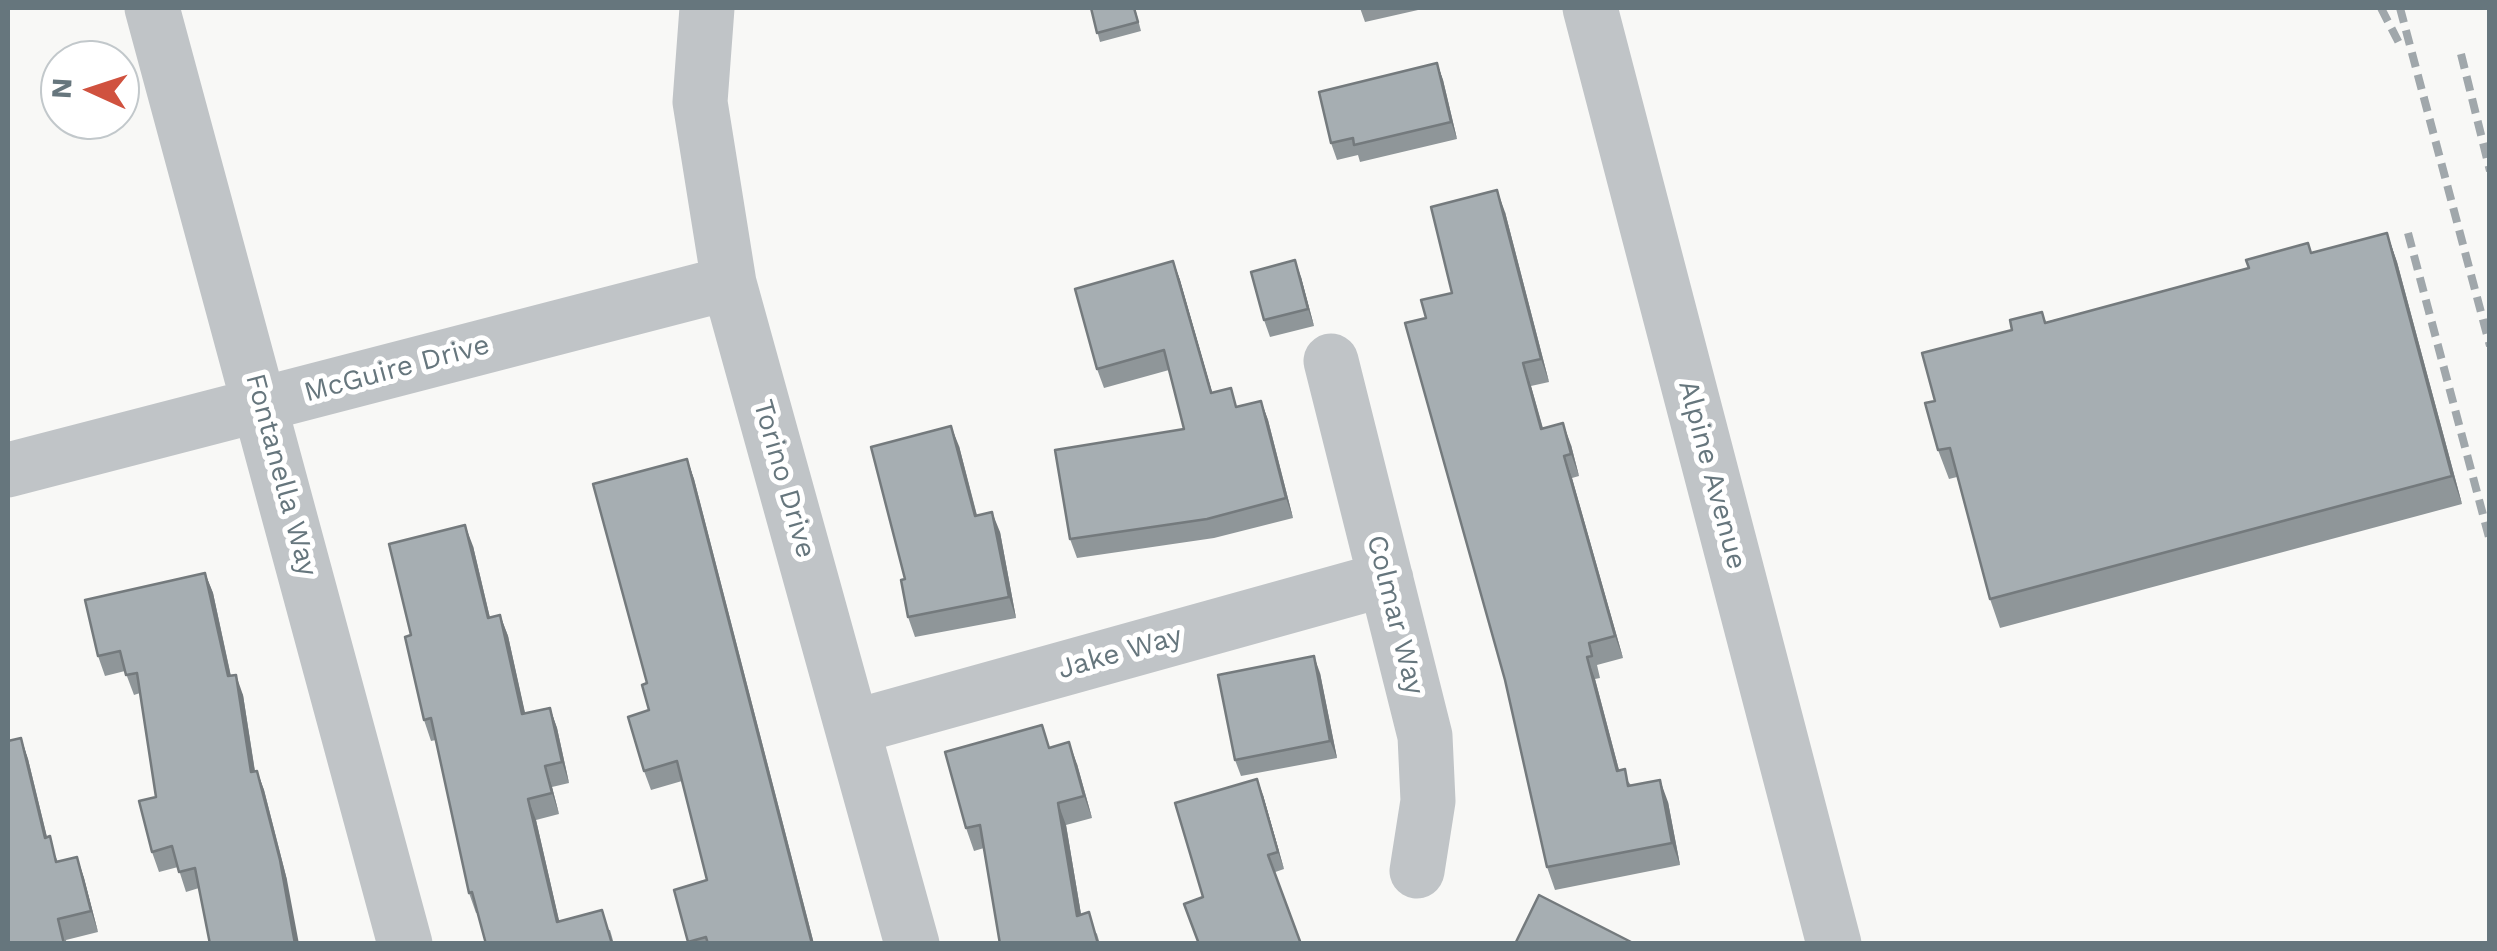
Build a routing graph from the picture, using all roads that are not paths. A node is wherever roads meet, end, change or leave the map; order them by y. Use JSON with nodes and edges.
{"nodes":[{"id":1,"x":152,"y":8,"type":"edge"},
{"id":2,"x":707,"y":8,"type":"edge"},
{"id":3,"x":1590,"y":8,"type":"edge"},
{"id":4,"x":729,"y":282,"type":"junction"},
{"id":5,"x":1330,"y":361,"type":"dead end"},
{"id":6,"x":262,"y":404,"type":"junction"},
{"id":7,"x":8,"y":470,"type":"edge"},
{"id":8,"x":1386,"y":578,"type":"junction"},
{"id":9,"x":854,"y":728,"type":"junction"},
{"id":10,"x":1417,"y":872,"type":"dead end"},
{"id":11,"x":405,"y":944,"type":"edge"},
{"id":12,"x":912,"y":944,"type":"edge"},
{"id":13,"x":1834,"y":944,"type":"edge"}],
"edges":[{"from":1,"to":6,"type":"street","name":"Fontanella Way"},
{"from":2,"to":4,"type":"street","name":"Torino Drive"},
{"from":3,"to":13,"type":"street","name":"Alpine Avenue"},
{"from":4,"to":6,"type":"street","name":"McGuire Drive"},
{"from":4,"to":9,"type":"street","name":"Torino Drive"},
{"from":5,"to":8,"type":"street","name":"Colmar Way"},
{"from":6,"to":7,"type":"street","name":"McGuire Drive"},
{"from":6,"to":11,"type":"street","name":"Fontanella Way"},
{"from":8,"to":9,"type":"street","name":"Jake Way"},
{"from":8,"to":10,"type":"street","name":"Colmar Way"},
{"from":9,"to":12,"type":"street","name":"Torino Drive"}]}
